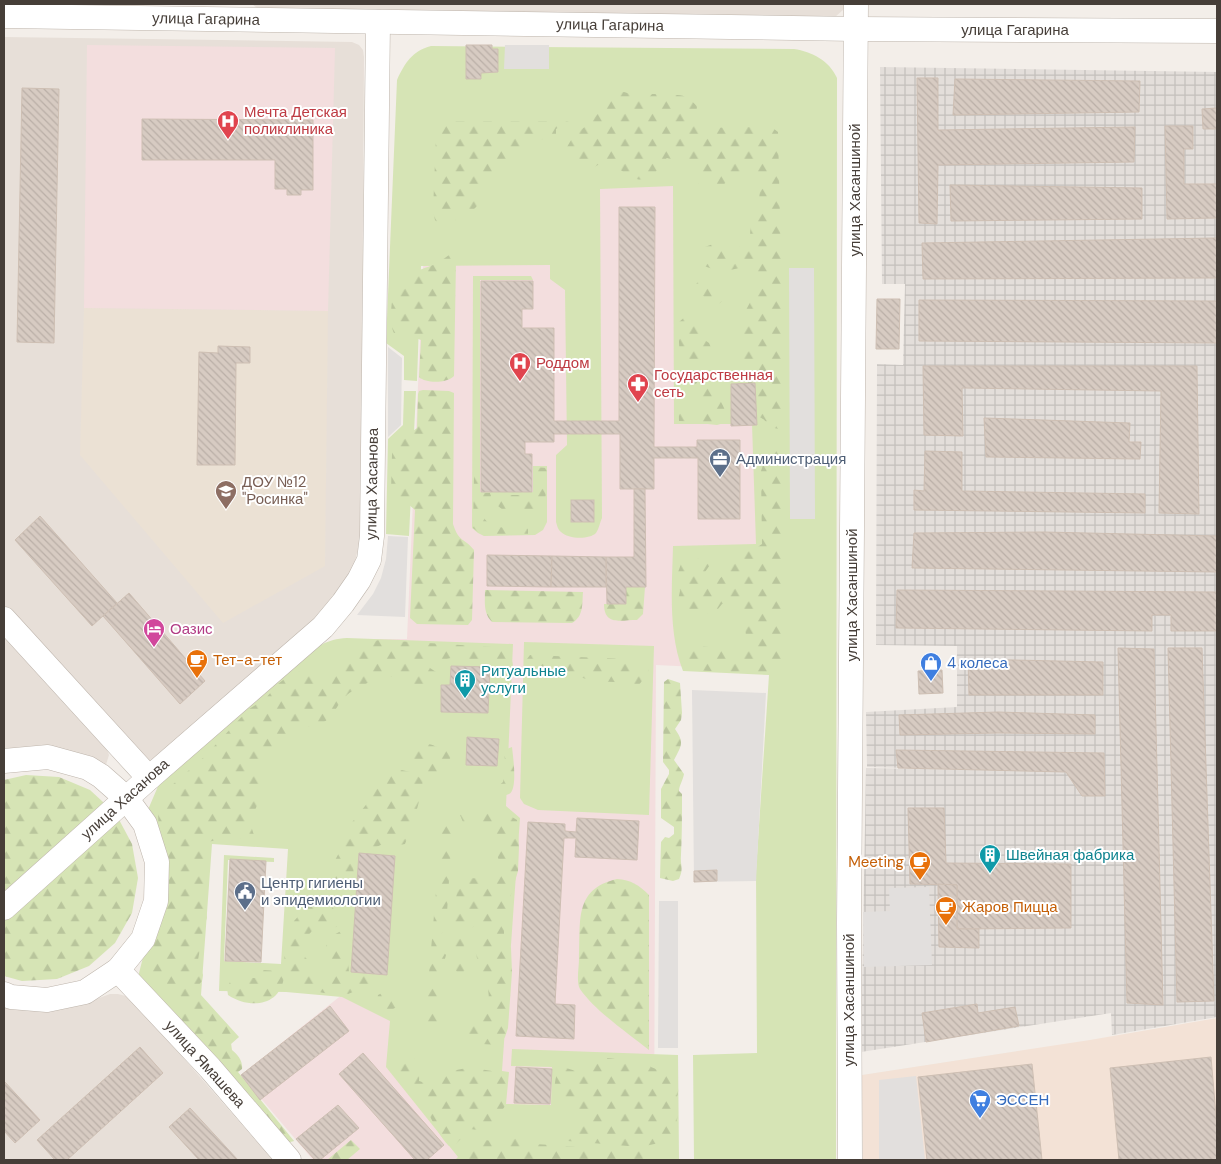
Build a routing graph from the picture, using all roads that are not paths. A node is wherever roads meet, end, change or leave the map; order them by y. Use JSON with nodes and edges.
{"nodes":[{"id":1,"x":856,"y":4,"type":"edge"},
{"id":2,"x":245,"y":12,"type":"edge"},
{"id":3,"x":4,"y":16,"type":"edge"},
{"id":4,"x":378,"y":22,"type":"junction"},
{"id":5,"x":856,"y":29,"type":"junction"},
{"id":6,"x":1217,"y":31,"type":"edge"},
{"id":7,"x":4,"y":619,"type":"edge"},
{"id":8,"x":4,"y":761,"type":"edge"},
{"id":9,"x":149,"y":778,"type":"junction"},
{"id":10,"x":126,"y":798,"type":"junction"},
{"id":11,"x":4,"y":908,"type":"edge"},
{"id":12,"x":118,"y":970,"type":"junction"},
{"id":13,"x":4,"y":994,"type":"edge"},
{"id":14,"x":289,"y":1160,"type":"edge"},
{"id":15,"x":850,"y":1160,"type":"edge"}],
"edges":[{"from":1,"to":5,"type":"street","name":"улица Хасаншиной"},
{"from":2,"to":3,"type":"street","name":"улица Гагарина"},
{"from":2,"to":4,"type":"street","name":"улица Гагарина"},
{"from":4,"to":5,"type":"street","name":"улица Гагарина"},
{"from":4,"to":9,"type":"street","name":"улица Хасанова"},
{"from":5,"to":6,"type":"street","name":"улица Гагарина"},
{"from":5,"to":15,"type":"street","name":"улица Хасаншиной"},
{"from":7,"to":9,"type":"street"},
{"from":8,"to":10,"type":"street"},
{"from":9,"to":10,"type":"street","name":"улица Хасанова"},
{"from":10,"to":11,"type":"street","name":"улица Хасанова"},
{"from":10,"to":12,"type":"street"},
{"from":12,"to":13,"type":"street"},
{"from":12,"to":14,"type":"street","name":"улица Ямашева"}]}
